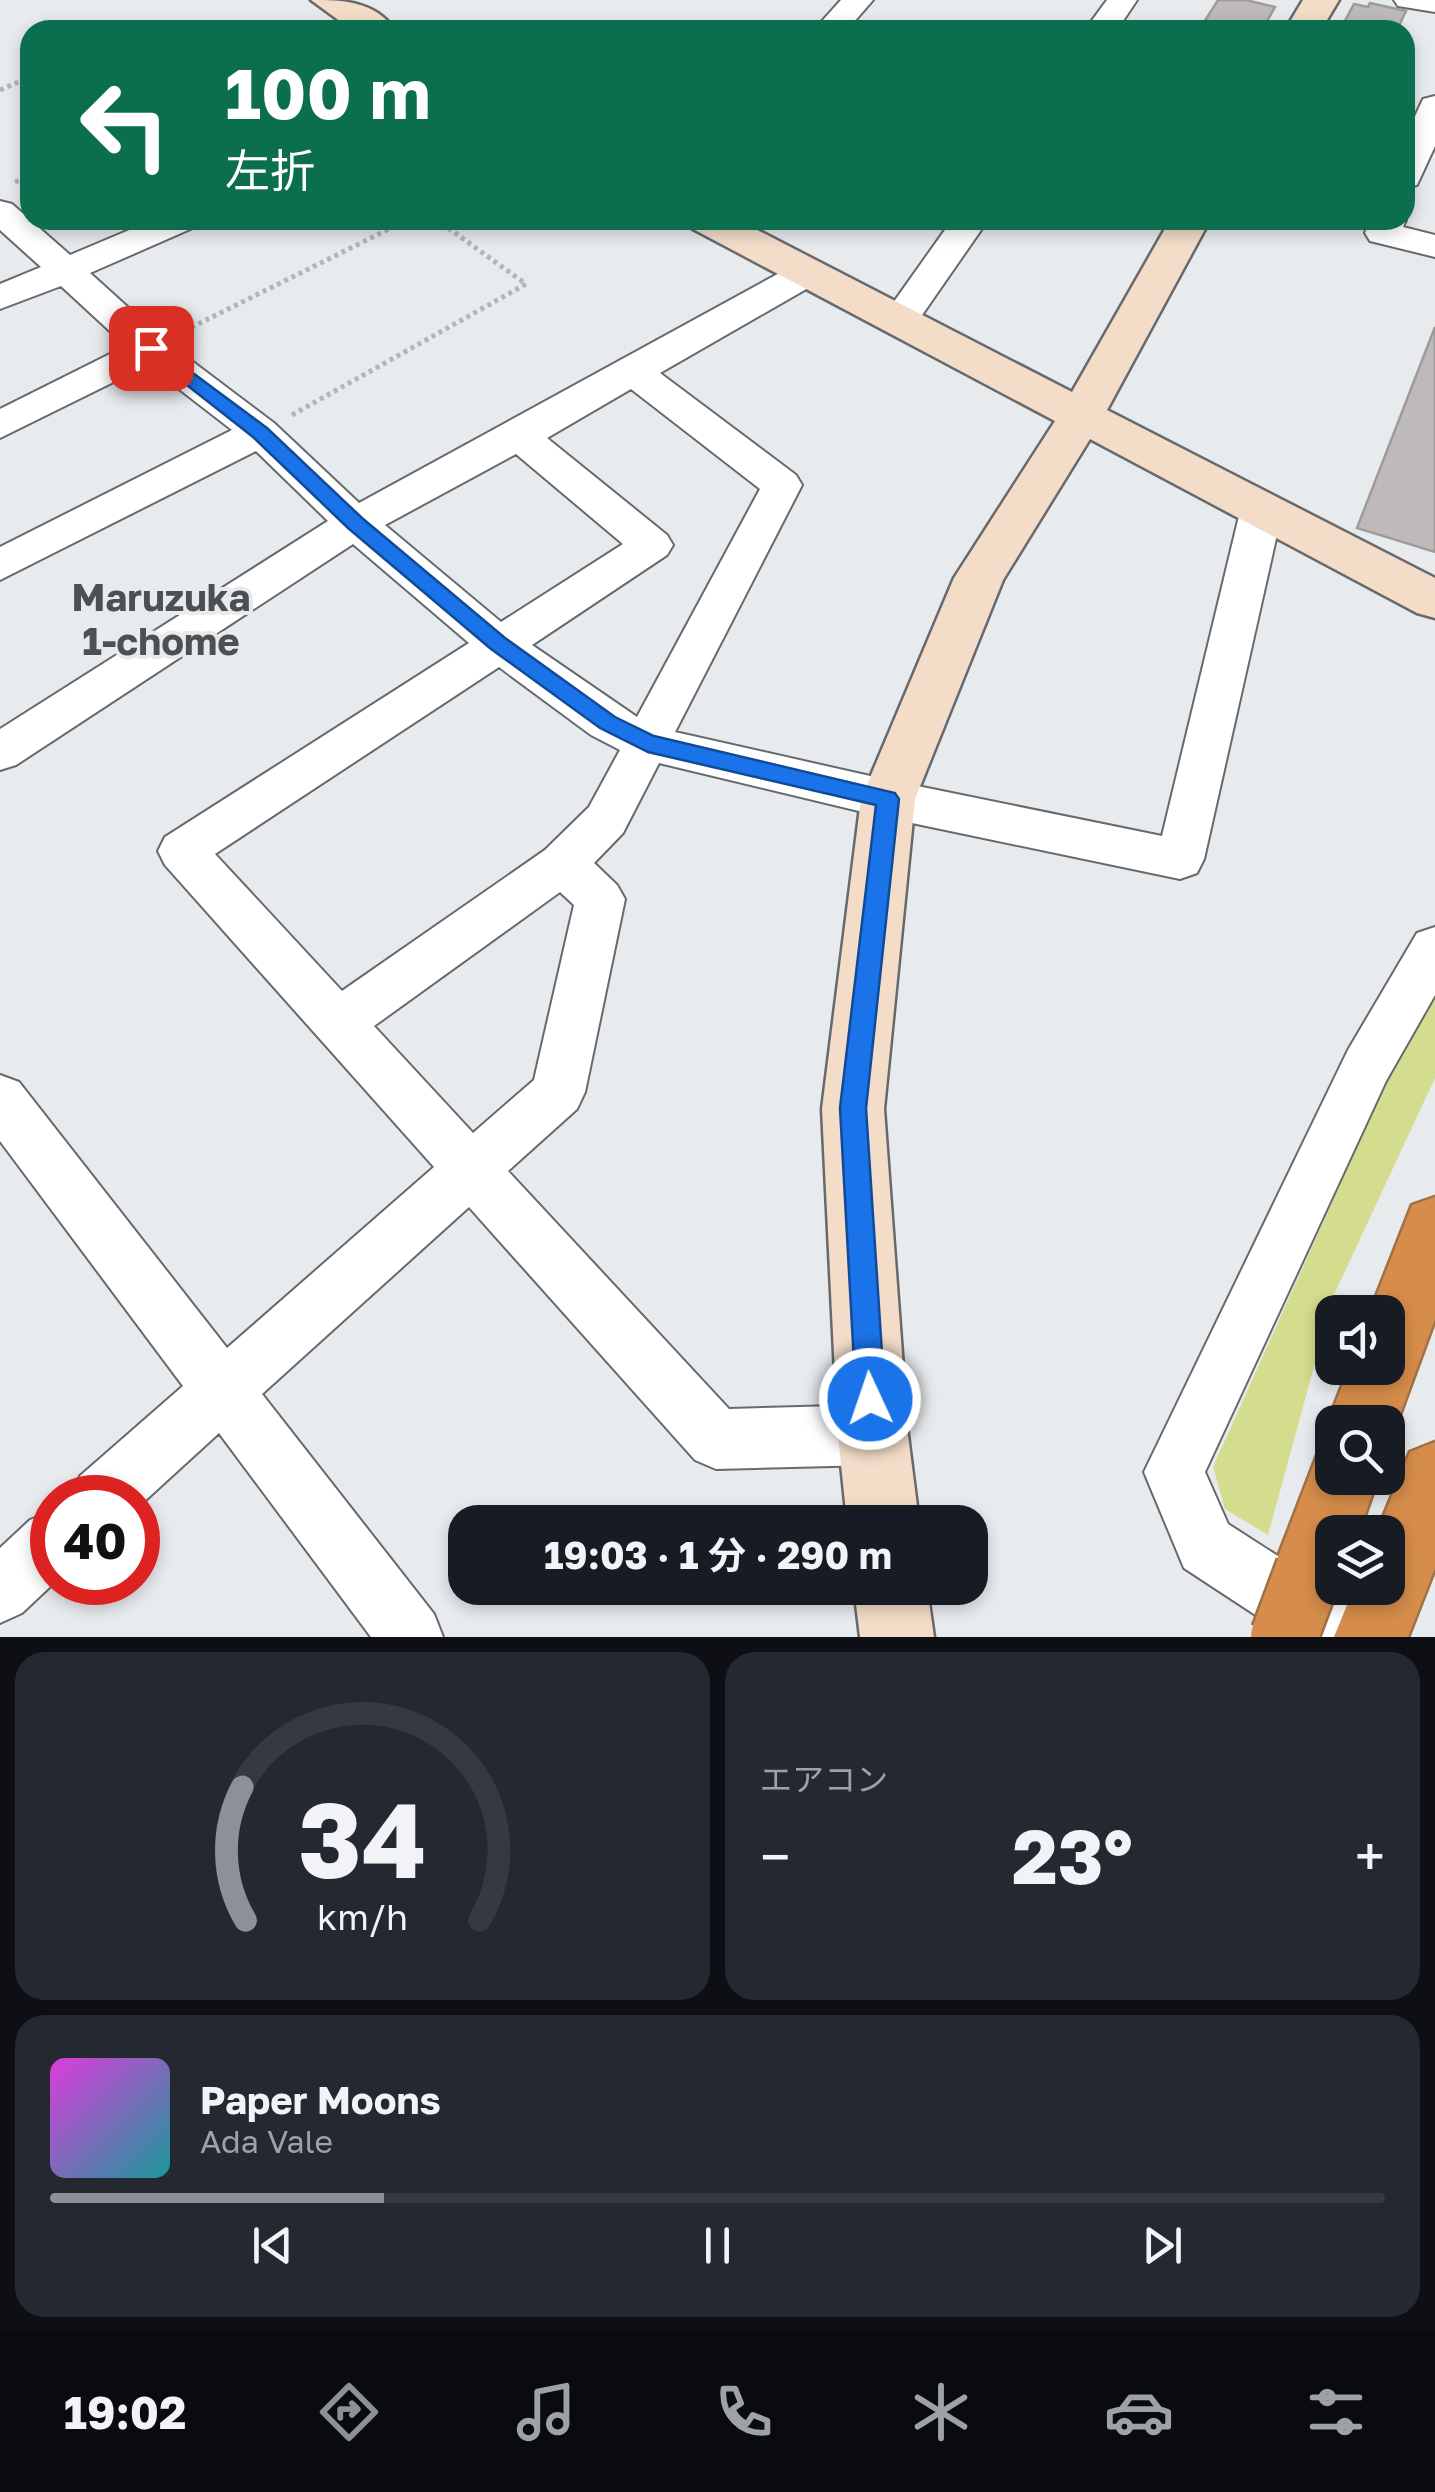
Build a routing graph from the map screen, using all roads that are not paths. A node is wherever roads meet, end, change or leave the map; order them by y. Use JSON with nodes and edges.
{"nodes":[{"id":1,"x":329,"y":0,"type":"edge"},
{"id":2,"x":858,"y":0,"type":"edge"},
{"id":3,"x":1410,"y":0,"type":"edge"},
{"id":4,"x":1435,"y":3,"type":"edge"},
{"id":5,"x":360,"y":20,"type":"edge"},
{"id":6,"x":839,"y":20,"type":"edge"},
{"id":7,"x":1435,"y":106,"type":"edge"},
{"id":8,"x":1415,"y":154,"type":"edge"},
{"id":9,"x":0,"y":210,"type":"edge"},
{"id":10,"x":20,"y":229,"type":"edge"},
{"id":11,"x":21,"y":230,"type":"edge"},
{"id":12,"x":158,"y":230,"type":"edge"},
{"id":13,"x":727,"y":230,"type":"edge"},
{"id":14,"x":963,"y":230,"type":"edge"},
{"id":15,"x":1184,"y":230,"type":"edge"},
{"id":16,"x":1383,"y":230,"type":"edge"},
{"id":17,"x":1435,"y":246,"type":"edge"},
{"id":18,"x":62,"y":268,"type":"junction"},
{"id":19,"x":809,"y":272,"type":"junction"},
{"id":20,"x":0,"y":298,"type":"edge"},
{"id":21,"x":900,"y":320,"type":"junction"},
{"id":22,"x":151,"y":348,"type":"junction"},
{"id":23,"x":632,"y":370,"type":"junction"},
{"id":24,"x":1082,"y":415,"type":"junction"},
{"id":25,"x":0,"y":425,"type":"edge"},
{"id":26,"x":260,"y":432,"type":"junction"},
{"id":27,"x":519,"y":436,"type":"junction"},
{"id":28,"x":1262,"y":512,"type":"junction"},
{"id":29,"x":355,"y":523,"type":"junction"},
{"id":30,"x":0,"y":565,"type":"edge"},
{"id":31,"x":1435,"y":600,"type":"edge"},
{"id":32,"x":498,"y":644,"type":"junction"},
{"id":33,"x":648,"y":743,"type":"junction"},
{"id":34,"x":0,"y":752,"type":"edge"},
{"id":35,"x":888,"y":799,"type":"junction"},
{"id":36,"x":562,"y":864,"type":"junction"},
{"id":37,"x":1435,"y":948,"type":"edge"},
{"id":38,"x":336,"y":1023,"type":"junction"},
{"id":39,"x":0,"y":1099,"type":"edge"},
{"id":40,"x":472,"y":1170,"type":"junction"},
{"id":41,"x":1435,"y":1226,"type":"edge"},
{"id":42,"x":1405,"y":1309,"type":"edge"},
{"id":43,"x":219,"y":1390,"type":"junction"},
{"id":44,"x":872,"y":1435,"type":"junction"},
{"id":45,"x":127,"y":1475,"type":"edge"},
{"id":46,"x":1435,"y":1477,"type":"edge"},
{"id":47,"x":1337,"y":1495,"type":"edge"},
{"id":48,"x":881,"y":1505,"type":"edge"},
{"id":49,"x":30,"y":1562,"type":"edge"},
{"id":50,"x":0,"y":1590,"type":"edge"},
{"id":51,"x":893,"y":1605,"type":"edge"},
{"id":52,"x":1370,"y":1626,"type":"edge"},
{"id":53,"x":411,"y":1637,"type":"edge"},
{"id":54,"x":897,"y":1637,"type":"edge"},
{"id":55,"x":1284,"y":1637,"type":"edge"}],
"edges":[{"from":1,"to":5,"type":"street"},
{"from":2,"to":6,"type":"street"},
{"from":3,"to":4,"type":"street"},
{"from":7,"to":8,"type":"street"},
{"from":9,"to":10,"type":"street"},
{"from":11,"to":18,"type":"street"},
{"from":12,"to":18,"type":"street"},
{"from":13,"to":19,"type":"street"},
{"from":14,"to":21,"type":"street"},
{"from":15,"to":24,"type":"street"},
{"from":16,"to":17,"type":"street"},
{"from":18,"to":20,"type":"street"},
{"from":18,"to":22,"type":"street"},
{"from":19,"to":21,"type":"street"},
{"from":19,"to":23,"type":"street"},
{"from":21,"to":24,"type":"street"},
{"from":22,"to":25,"type":"street"},
{"from":22,"to":26,"type":"street"},
{"from":23,"to":27,"type":"street"},
{"from":23,"to":33,"type":"street"},
{"from":24,"to":28,"type":"street"},
{"from":24,"to":35,"type":"street"},
{"from":26,"to":29,"type":"street"},
{"from":26,"to":30,"type":"street"},
{"from":27,"to":29,"type":"street"},
{"from":27,"to":32,"type":"street"},
{"from":28,"to":31,"type":"street"},
{"from":28,"to":35,"type":"street"},
{"from":29,"to":32,"type":"street"},
{"from":29,"to":34,"type":"street"},
{"from":32,"to":33,"type":"street"},
{"from":32,"to":38,"type":"street"},
{"from":33,"to":35,"type":"street"},
{"from":33,"to":36,"type":"street"},
{"from":35,"to":44,"type":"street"},
{"from":36,"to":38,"type":"street"},
{"from":36,"to":40,"type":"street"},
{"from":37,"to":52,"type":"street"},
{"from":38,"to":40,"type":"street"},
{"from":39,"to":43,"type":"street"},
{"from":40,"to":43,"type":"street"},
{"from":40,"to":44,"type":"street"},
{"from":41,"to":42,"type":"highway"},
{"from":43,"to":45,"type":"street"},
{"from":43,"to":53,"type":"street"},
{"from":44,"to":48,"type":"street"},
{"from":46,"to":52,"type":"highway"},
{"from":47,"to":55,"type":"highway","bridge":true},
{"from":49,"to":50,"type":"street"},
{"from":51,"to":54,"type":"street"}]}
